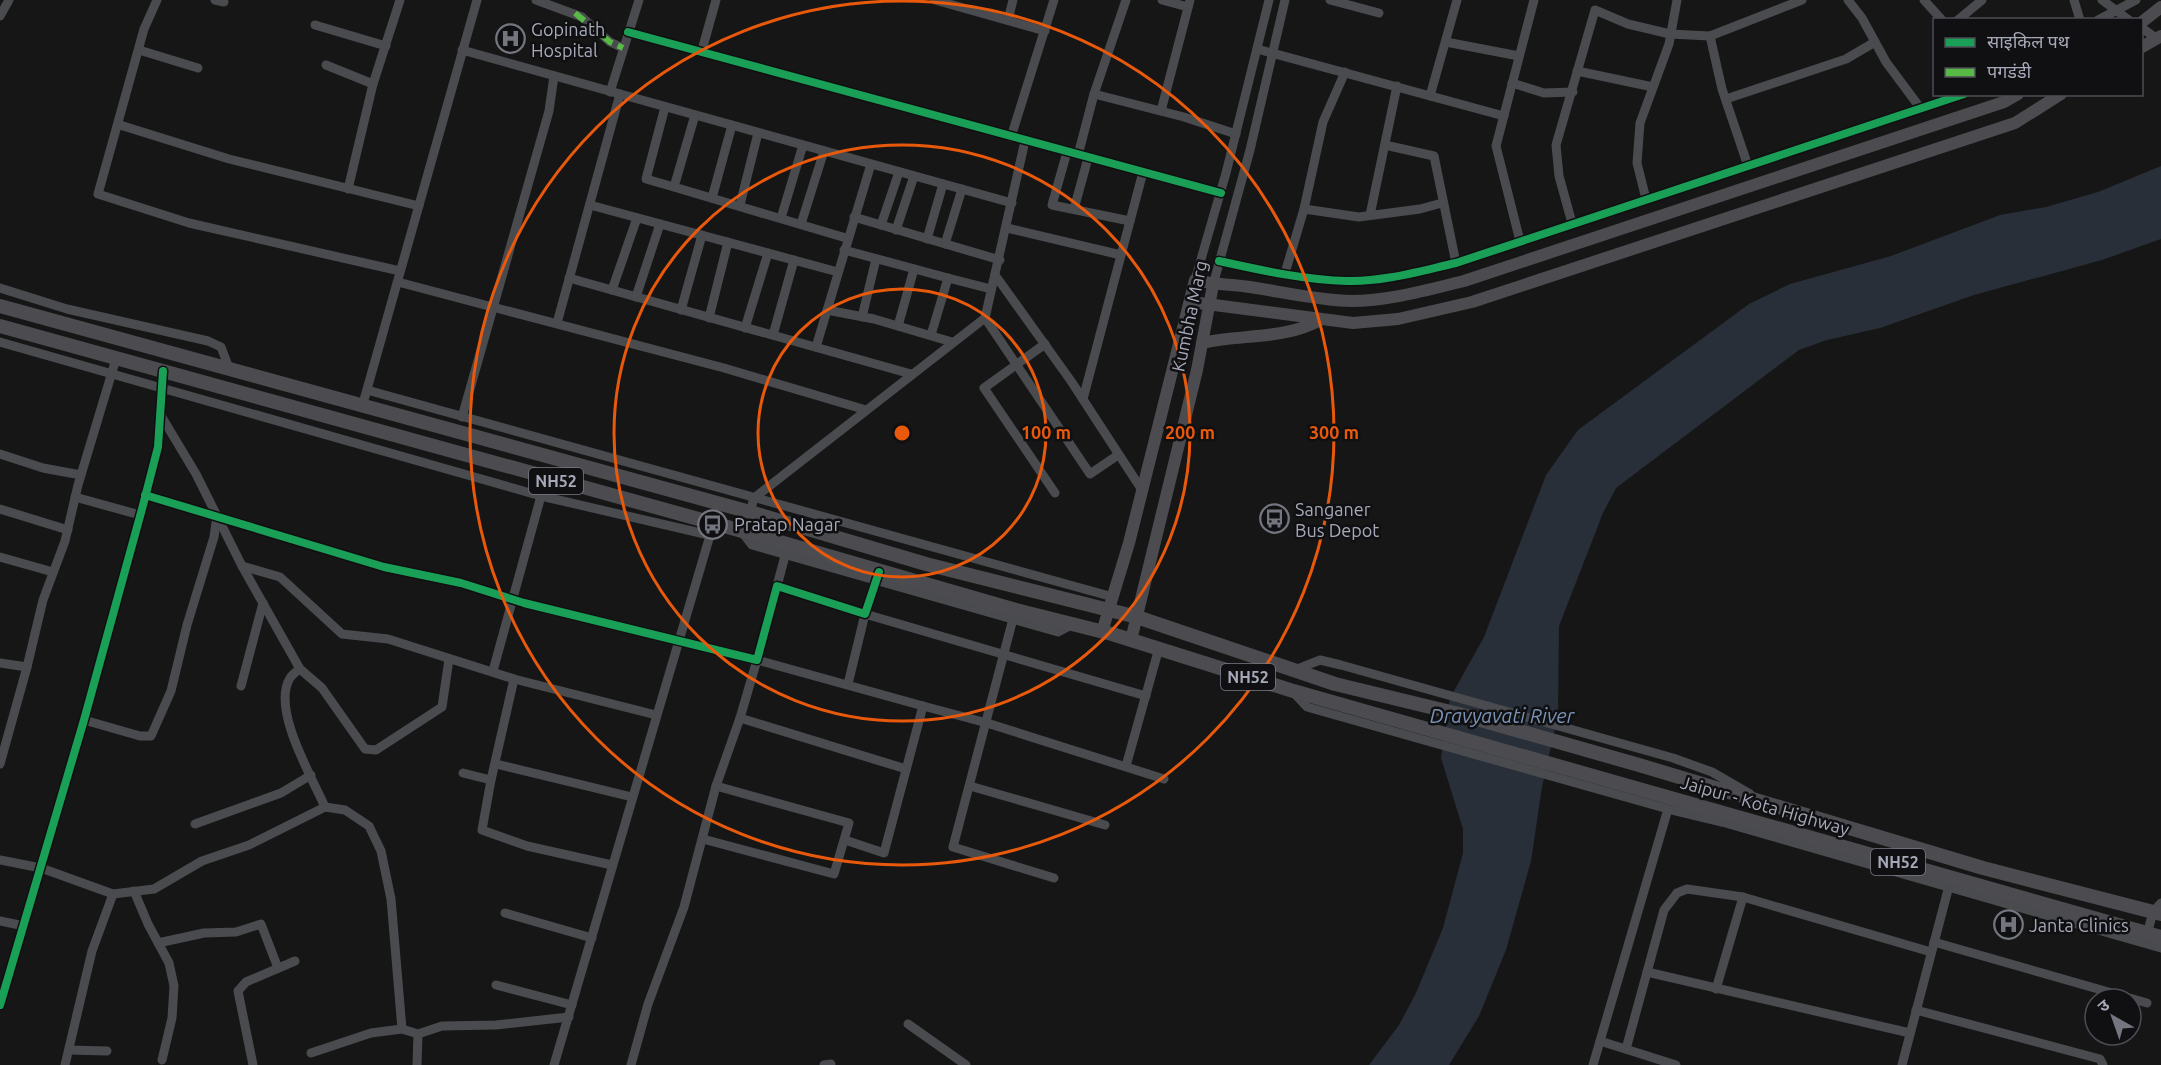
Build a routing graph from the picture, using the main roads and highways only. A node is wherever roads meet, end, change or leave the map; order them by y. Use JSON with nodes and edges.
{"nodes":[{"id":1,"x":2161,"y":7,"type":"edge"},
{"id":2,"x":2143,"y":21,"type":"edge"},
{"id":3,"x":2159,"y":37,"type":"edge"},
{"id":4,"x":2143,"y":46,"type":"edge"},
{"id":5,"x":2014,"y":96,"type":"edge"},
{"id":6,"x":2058,"y":96,"type":"edge"},
{"id":7,"x":1213,"y":285,"type":"junction"},
{"id":8,"x":1191,"y":303,"type":"junction"},
{"id":9,"x":0,"y":306,"type":"edge"},
{"id":10,"x":1209,"y":306,"type":"junction"},
{"id":11,"x":1320,"y":320,"type":"junction"},
{"id":12,"x":0,"y":326,"type":"edge"},
{"id":13,"x":1202,"y":343,"type":"junction"},
{"id":14,"x":1109,"y":610,"type":"junction"},
{"id":15,"x":1137,"y":617,"type":"junction"},
{"id":16,"x":1102,"y":632,"type":"junction"},
{"id":17,"x":1131,"y":640,"type":"junction"},
{"id":18,"x":2158,"y":910,"type":"edge"},
{"id":19,"x":2161,"y":937,"type":"edge"}],
"edges":[{"from":1,"to":2,"type":"main road"},
{"from":3,"to":4,"type":"main road"},
{"from":5,"to":7,"type":"main road"},
{"from":6,"to":11,"type":"main road"},
{"from":7,"to":8,"type":"main road","name":"Kumbha Marg"},
{"from":7,"to":10,"type":"main road","name":"Kumbha Marg"},
{"from":8,"to":10,"type":"main road"},
{"from":8,"to":14,"type":"main road","name":"Kumbha Marg"},
{"from":9,"to":14,"type":"highway","number":"NH52"},
{"from":10,"to":11,"type":"main road"},
{"from":10,"to":13,"type":"main road","name":"Kumbha Marg"},
{"from":11,"to":13,"type":"main road"},
{"from":12,"to":16,"type":"highway","number":"NH52"},
{"from":13,"to":15,"type":"main road","name":"Kumbha Marg"},
{"from":14,"to":15,"type":"highway","number":"NH52"},
{"from":14,"to":16,"type":"main road","name":"Kumbha Marg"},
{"from":15,"to":17,"type":"main road","name":"Kumbha Marg"},
{"from":15,"to":18,"type":"highway","number":"NH52"},
{"from":16,"to":17,"type":"highway","number":"NH52"},
{"from":17,"to":19,"type":"highway","name":"Jaipur - Kota Highway","number":"NH52"}]}
